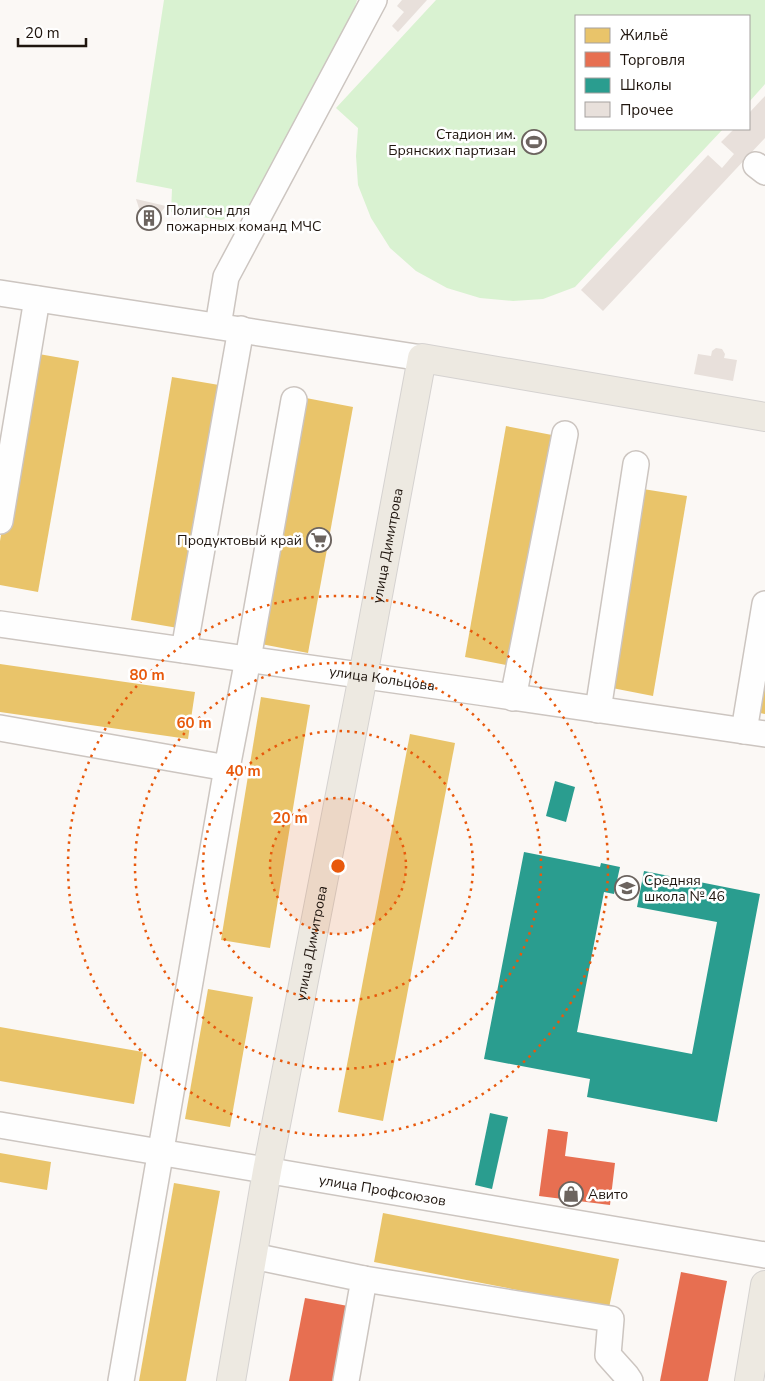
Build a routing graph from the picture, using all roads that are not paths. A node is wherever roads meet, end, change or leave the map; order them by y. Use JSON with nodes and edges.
{"nodes":[{"id":1,"x":374,"y":0,"type":"edge"},
{"id":2,"x":0,"y":293,"type":"edge"},
{"id":3,"x":37,"y":299,"type":"junction"},
{"id":4,"x":230,"y":328,"type":"junction"},
{"id":5,"x":422,"y":358,"type":"junction"},
{"id":6,"x":294,"y":400,"type":"dead end"},
{"id":7,"x":765,"y":417,"type":"edge"},
{"id":8,"x":565,"y":434,"type":"dead end"},
{"id":9,"x":636,"y":464,"type":"dead end"},
{"id":10,"x":0,"y":521,"type":"edge"},
{"id":11,"x":765,"y":604,"type":"edge"},
{"id":12,"x":0,"y":624,"type":"edge"},
{"id":13,"x":184,"y":650,"type":"junction"},
{"id":14,"x":248,"y":659,"type":"junction"},
{"id":15,"x":363,"y":676,"type":"junction"},
{"id":16,"x":513,"y":698,"type":"junction"},
{"id":17,"x":598,"y":710,"type":"junction"},
{"id":18,"x":0,"y":728,"type":"edge"},
{"id":19,"x":754,"y":733,"type":"edge"},
{"id":20,"x":227,"y":768,"type":"junction"},
{"id":21,"x":0,"y":1125,"type":"edge"},
{"id":22,"x":160,"y":1152,"type":"junction"},
{"id":23,"x":267,"y":1171,"type":"junction"},
{"id":24,"x":253,"y":1256,"type":"junction"},
{"id":25,"x":765,"y":1256,"type":"edge"},
{"id":26,"x":364,"y":1279,"type":"junction"},
{"id":27,"x":765,"y":1286,"type":"edge"},
{"id":28,"x":121,"y":1381,"type":"edge"},
{"id":29,"x":231,"y":1381,"type":"edge"},
{"id":30,"x":346,"y":1381,"type":"edge"},
{"id":31,"x":630,"y":1381,"type":"edge"},
{"id":32,"x":749,"y":1381,"type":"edge"}],
"edges":[{"from":1,"to":4,"type":"street"},
{"from":2,"to":3,"type":"street"},
{"from":3,"to":4,"type":"street"},
{"from":3,"to":10,"type":"street"},
{"from":4,"to":5,"type":"street"},
{"from":4,"to":13,"type":"street"},
{"from":5,"to":7,"type":"main road"},
{"from":5,"to":15,"type":"main road","name":"улица Димитрова"},
{"from":6,"to":14,"type":"street"},
{"from":8,"to":16,"type":"street"},
{"from":9,"to":17,"type":"street"},
{"from":11,"to":19,"type":"street"},
{"from":12,"to":13,"type":"street","name":"улица Кольцова"},
{"from":13,"to":14,"type":"street","name":"улица Кольцова"},
{"from":14,"to":15,"type":"street","name":"улица Кольцова"},
{"from":14,"to":20,"type":"street"},
{"from":15,"to":16,"type":"street","name":"улица Кольцова"},
{"from":15,"to":23,"type":"main road","name":"улица Димитрова"},
{"from":16,"to":17,"type":"street","name":"улица Кольцова"},
{"from":17,"to":19,"type":"street","name":"улица Кольцова"},
{"from":18,"to":20,"type":"street"},
{"from":20,"to":22,"type":"street"},
{"from":21,"to":22,"type":"street","name":"улица Профсоюзов"},
{"from":22,"to":23,"type":"street","name":"улица Профсоюзов"},
{"from":22,"to":28,"type":"street"},
{"from":23,"to":24,"type":"main road","name":"улица Димитрова"},
{"from":23,"to":25,"type":"street","name":"улица Профсоюзов"},
{"from":24,"to":26,"type":"street"},
{"from":24,"to":29,"type":"main road","name":"улица Димитрова"},
{"from":26,"to":30,"type":"street"},
{"from":26,"to":31,"type":"street"},
{"from":27,"to":32,"type":"main road"}]}
